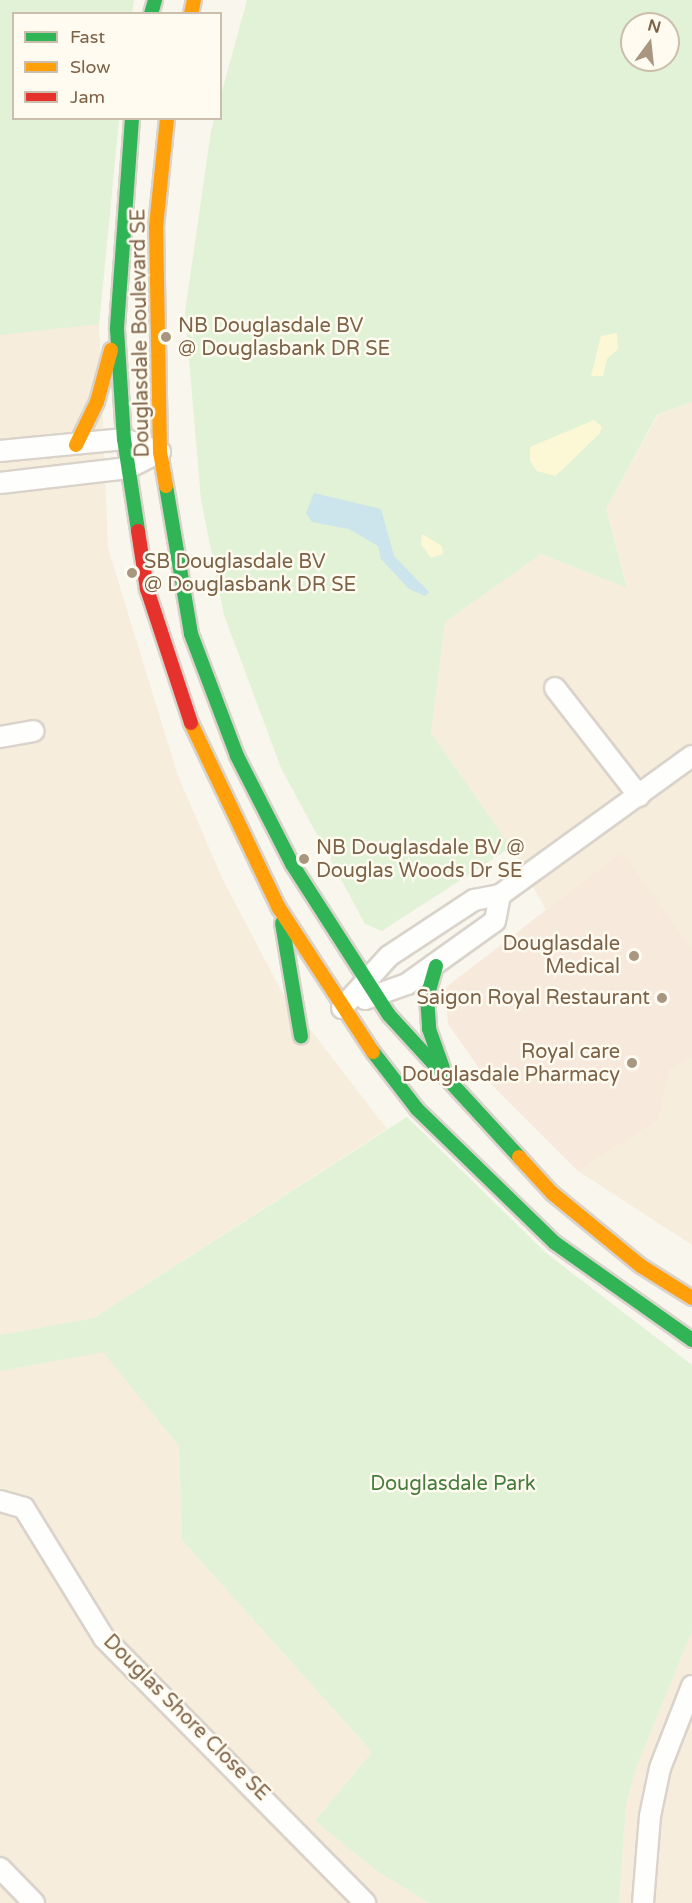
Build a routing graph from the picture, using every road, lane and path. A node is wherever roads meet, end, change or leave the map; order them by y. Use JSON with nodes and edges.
{"nodes":[{"id":1,"x":132,"y":120,"type":"edge"},
{"id":2,"x":167,"y":120,"type":"edge"},
{"id":3,"x":117,"y":329,"type":"junction"},
{"id":4,"x":124,"y":439,"type":"junction"},
{"id":5,"x":76,"y":445,"type":"junction"},
{"id":6,"x":0,"y":451,"type":"edge"},
{"id":7,"x":160,"y":452,"type":"junction"},
{"id":8,"x":128,"y":468,"type":"junction"},
{"id":9,"x":0,"y":483,"type":"edge"},
{"id":10,"x":555,"y":688,"type":"dead end"},
{"id":11,"x":33,"y":731,"type":"dead end"},
{"id":12,"x":0,"y":737,"type":"edge"},
{"id":13,"x":692,"y":756,"type":"edge"},
{"id":14,"x":639,"y":796,"type":"junction"},
{"id":15,"x":500,"y":895,"type":"junction"},
{"id":16,"x":279,"y":908,"type":"junction"},
{"id":17,"x":436,"y":966,"type":"junction"},
{"id":18,"x":370,"y":989,"type":"junction"},
{"id":19,"x":342,"y":1008,"type":"junction"},
{"id":20,"x":301,"y":1036,"type":"dead end"},
{"id":21,"x":449,"y":1083,"type":"junction"},
{"id":22,"x":692,"y":1298,"type":"edge"},
{"id":23,"x":692,"y":1340,"type":"edge"},
{"id":24,"x":0,"y":1501,"type":"edge"},
{"id":25,"x":692,"y":1686,"type":"edge"},
{"id":26,"x":686,"y":1715,"type":"edge"},
{"id":27,"x":0,"y":1868,"type":"edge"},
{"id":28,"x":34,"y":1903,"type":"edge"},
{"id":29,"x":366,"y":1903,"type":"edge"},
{"id":30,"x":643,"y":1903,"type":"edge"}],
"edges":[{"from":1,"to":3,"type":"street","name":"Douglasdale Boulevard SE"},
{"from":2,"to":7,"type":"street","name":"Douglasdale Boulevard SE"},
{"from":3,"to":4,"type":"street","name":"Douglasdale Boulevard SE"},
{"from":3,"to":5,"type":"street"},
{"from":4,"to":5,"type":"street"},
{"from":4,"to":7,"type":"street"},
{"from":4,"to":8,"type":"street","name":"Douglasdale Boulevard SE"},
{"from":5,"to":6,"type":"street"},
{"from":7,"to":8,"type":"street"},
{"from":7,"to":18,"type":"street","name":"Douglasdale Boulevard SE"},
{"from":8,"to":9,"type":"street"},
{"from":8,"to":16,"type":"street","name":"Douglasdale Boulevard SE"},
{"from":10,"to":14,"type":"street"},
{"from":11,"to":12,"type":"street"},
{"from":13,"to":14,"type":"street"},
{"from":14,"to":15,"type":"street"},
{"from":15,"to":17,"type":"street"},
{"from":15,"to":18,"type":"street"},
{"from":16,"to":19,"type":"street","name":"Douglasdale Boulevard SE"},
{"from":16,"to":20,"type":"street"},
{"from":17,"to":18,"type":"street"},
{"from":17,"to":21,"type":"street"},
{"from":18,"to":19,"type":"street"},
{"from":18,"to":21,"type":"street","name":"Douglasdale Boulevard SE"},
{"from":19,"to":23,"type":"street","name":"Douglasdale Boulevard SE"},
{"from":21,"to":22,"type":"street","name":"Douglasdale Boulevard SE"},
{"from":24,"to":29,"type":"street","name":"Douglas Shore Close SE"},
{"from":25,"to":26,"type":"street"},
{"from":26,"to":30,"type":"street"},
{"from":27,"to":28,"type":"street"}]}
